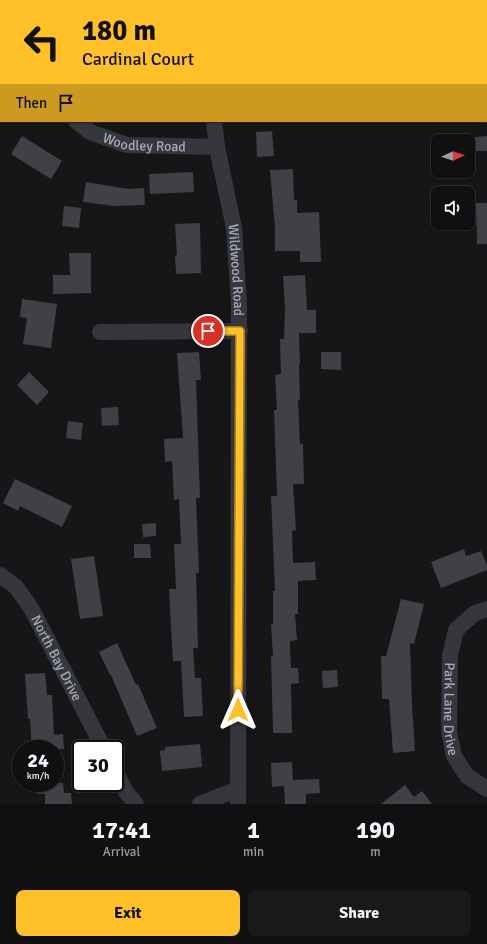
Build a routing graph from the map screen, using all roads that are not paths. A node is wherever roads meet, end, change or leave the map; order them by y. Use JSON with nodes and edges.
{"nodes":[{"id":1,"x":77,"y":122,"type":"edge"},
{"id":2,"x":214,"y":122,"type":"edge"},
{"id":3,"x":217,"y":147,"type":"junction"},
{"id":4,"x":240,"y":331,"type":"junction"},
{"id":5,"x":100,"y":332,"type":"dead end"},
{"id":6,"x":0,"y":575,"type":"edge"},
{"id":7,"x":487,"y":609,"type":"edge"},
{"id":8,"x":99,"y":740,"type":"edge"},
{"id":9,"x":124,"y":788,"type":"edge"},
{"id":10,"x":487,"y":789,"type":"edge"},
{"id":11,"x":238,"y":796,"type":"edge"},
{"id":12,"x":136,"y":804,"type":"edge"},
{"id":13,"x":200,"y":804,"type":"edge"}],
"edges":[{"from":1,"to":3,"type":"street","name":"Woodley Road"},
{"from":2,"to":3,"type":"street","name":"Wildwood Road"},
{"from":3,"to":4,"type":"street","name":"Wildwood Road"},
{"from":4,"to":5,"type":"street"},
{"from":4,"to":11,"type":"street","name":"Wildwood Road"},
{"from":6,"to":8,"type":"street","name":"North Bay Drive"},
{"from":7,"to":10,"type":"street","name":"Park Lane Drive"},
{"from":9,"to":12,"type":"street"},
{"from":11,"to":13,"type":"street"}]}
